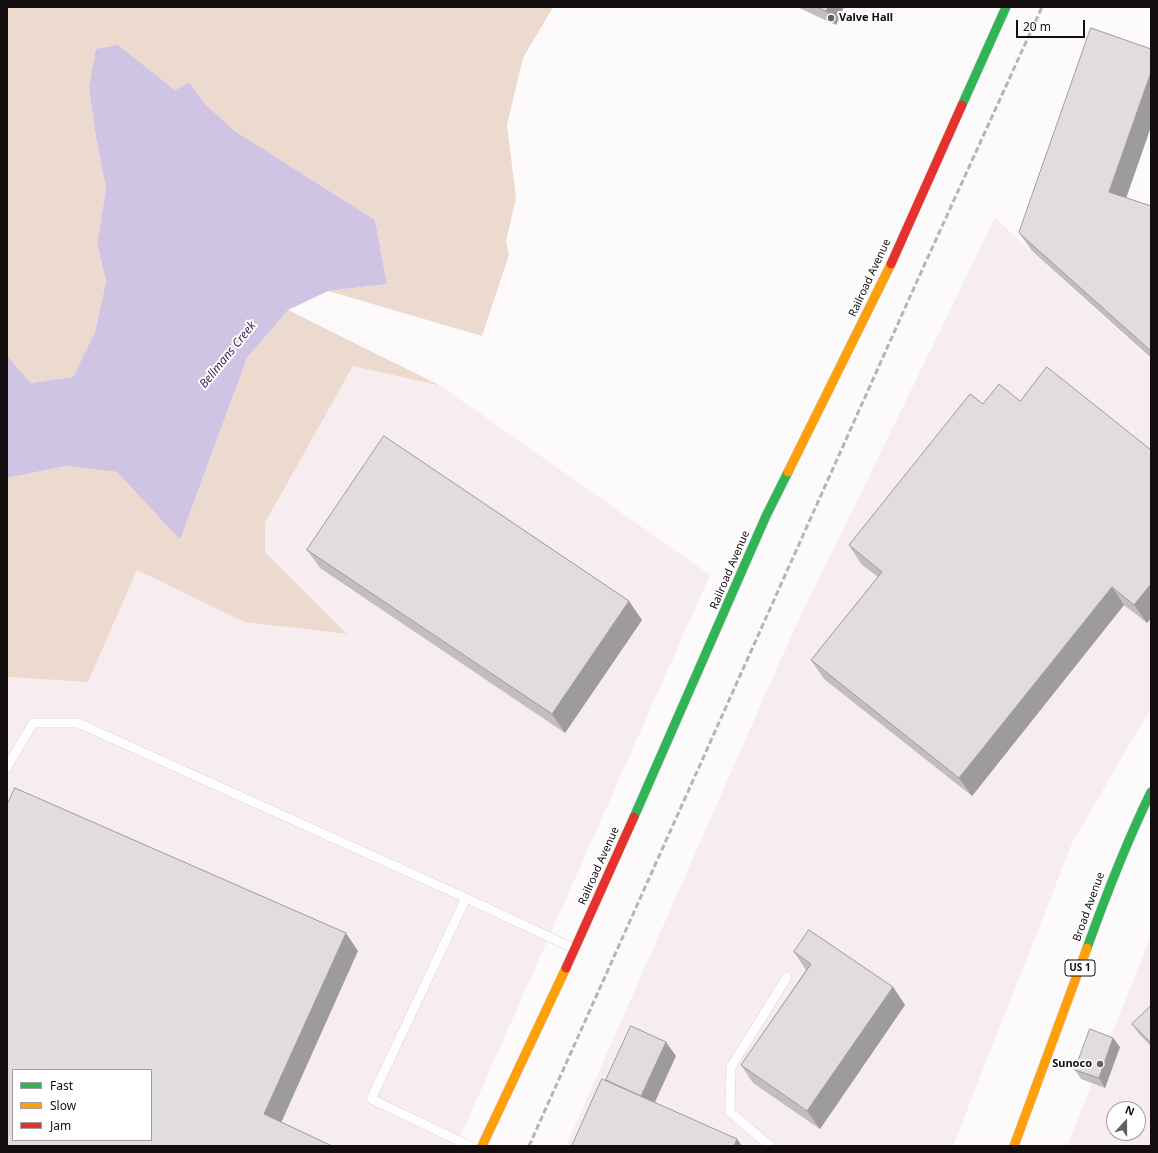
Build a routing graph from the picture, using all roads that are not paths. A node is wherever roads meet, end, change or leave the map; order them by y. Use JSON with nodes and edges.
{"nodes":[{"id":1,"x":1006,"y":7,"type":"edge"},
{"id":2,"x":7,"y":767,"type":"edge"},
{"id":3,"x":1151,"y":792,"type":"edge"},
{"id":4,"x":466,"y":898,"type":"junction"},
{"id":5,"x":575,"y":949,"type":"junction"},
{"id":6,"x":788,"y":977,"type":"dead end"},
{"id":7,"x":470,"y":1146,"type":"edge"},
{"id":8,"x":482,"y":1146,"type":"edge"},
{"id":9,"x":770,"y":1146,"type":"edge"},
{"id":10,"x":1014,"y":1146,"type":"edge"}],
"edges":[{"from":1,"to":5,"type":"street","name":"Railroad Avenue"},
{"from":2,"to":4,"type":"lane"},
{"from":3,"to":10,"type":"street","name":"Broad Avenue","number":"US 1"},
{"from":4,"to":5,"type":"lane"},
{"from":4,"to":7,"type":"lane"},
{"from":5,"to":8,"type":"street","name":"Railroad Avenue"},
{"from":6,"to":9,"type":"lane"}]}
